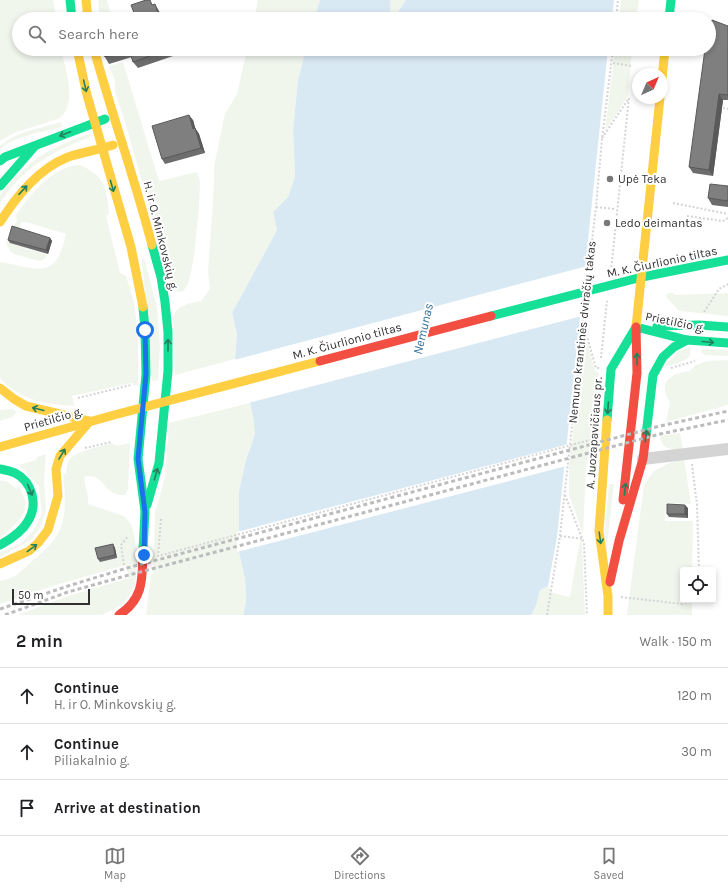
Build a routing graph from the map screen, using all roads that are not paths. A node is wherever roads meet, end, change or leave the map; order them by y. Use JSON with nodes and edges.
{"nodes":[{"id":1,"x":70,"y":0,"type":"edge"},
{"id":2,"x":86,"y":0,"type":"edge"},
{"id":3,"x":670,"y":0,"type":"edge"},
{"id":4,"x":71,"y":12,"type":"edge"},
{"id":5,"x":87,"y":12,"type":"edge"},
{"id":6,"x":669,"y":12,"type":"edge"},
{"id":7,"x":79,"y":56,"type":"edge"},
{"id":8,"x":96,"y":56,"type":"edge"},
{"id":9,"x":664,"y":56,"type":"edge"},
{"id":10,"x":663,"y":68,"type":"edge"},
{"id":11,"x":659,"y":104,"type":"edge"},
{"id":12,"x":114,"y":117,"type":"junction"},
{"id":13,"x":94,"y":122,"type":"junction"},
{"id":14,"x":122,"y":142,"type":"junction"},
{"id":15,"x":36,"y":145,"type":"junction"},
{"id":16,"x":102,"y":148,"type":"junction"},
{"id":17,"x":0,"y":161,"type":"edge"},
{"id":18,"x":0,"y":186,"type":"edge"},
{"id":19,"x":0,"y":222,"type":"edge"},
{"id":20,"x":728,"y":260,"type":"edge"},
{"id":21,"x":636,"y":326,"type":"junction"},
{"id":22,"x":728,"y":328,"type":"edge"},
{"id":23,"x":687,"y":340,"type":"junction"},
{"id":24,"x":728,"y":344,"type":"edge"},
{"id":25,"x":0,"y":388,"type":"edge"},
{"id":26,"x":114,"y":415,"type":"joint"},
{"id":27,"x":89,"y":422,"type":"junction"},
{"id":28,"x":0,"y":447,"type":"edge"},
{"id":29,"x":728,"y":449,"type":"edge"},
{"id":30,"x":643,"y":459,"type":"junction"},
{"id":31,"x":0,"y":469,"type":"edge"},
{"id":32,"x":145,"y":512,"type":"junction"},
{"id":33,"x":619,"y":541,"type":"junction"},
{"id":34,"x":0,"y":545,"type":"edge"},
{"id":35,"x":0,"y":564,"type":"edge"},
{"id":36,"x":608,"y":596,"type":"junction"},
{"id":37,"x":119,"y":615,"type":"edge"},
{"id":38,"x":608,"y":615,"type":"edge"}],
"edges":[{"from":1,"to":4,"type":"main road"},
{"from":2,"to":5,"type":"main road"},
{"from":3,"to":6,"type":"main road"},
{"from":7,"to":13,"type":"main road","one_way":true},
{"from":8,"to":12,"type":"main road","name":"H. ir O. Minkovskių g."},
{"from":9,"to":10,"type":"main road"},
{"from":11,"to":21,"type":"main road"},
{"from":12,"to":13,"type":"main road"},
{"from":12,"to":14,"type":"main road","name":"H. ir O. Minkovskių g."},
{"from":13,"to":15,"type":"main road","one_way":true},
{"from":13,"to":16,"type":"main road"},
{"from":14,"to":16,"type":"main road"},
{"from":32,"to":14,"type":"main road","name":"H. ir O. Minkovskių g.","one_way":true},
{"from":15,"to":17,"type":"main road"},
{"from":15,"to":18,"type":"main road"},
{"from":19,"to":16,"type":"main road","one_way":true},
{"from":16,"to":32,"type":"main road","one_way":true},
{"from":20,"to":26,"type":"main road","name":"M. K. Čiurlionio tiltas"},
{"from":21,"to":22,"type":"main road","name":"Prietilčio g."},
{"from":21,"to":23,"type":"main road","name":"Prietilčio g."},
{"from":33,"to":21,"type":"main road","name":"A. Juozapavičiaus pr.","one_way":true},
{"from":21,"to":36,"type":"main road","name":"A. Juozapavičiaus pr.","one_way":true},
{"from":23,"to":24,"type":"main road","name":"Prietilčio g.","one_way":true},
{"from":30,"to":23,"type":"main road","name":"A. Juozapavičiaus pr.","one_way":true},
{"from":27,"to":25,"type":"main road","one_way":true},
{"from":26,"to":27,"type":"main road","name":"Prietilčio g."},
{"from":27,"to":28,"type":"main road","name":"Prietilčio g."},
{"from":35,"to":27,"type":"main road","one_way":true},
{"from":29,"to":30,"type":"street"},
{"from":30,"to":33,"type":"main road","name":"A. Juozapavičiaus pr."},
{"from":31,"to":34,"type":"main road","one_way":true},
{"from":32,"to":37,"type":"main road"},
{"from":33,"to":36,"type":"main road","name":"A. Juozapavičiaus pr."},
{"from":36,"to":38,"type":"main road","name":"A. Juozapavičiaus pr."}]}
